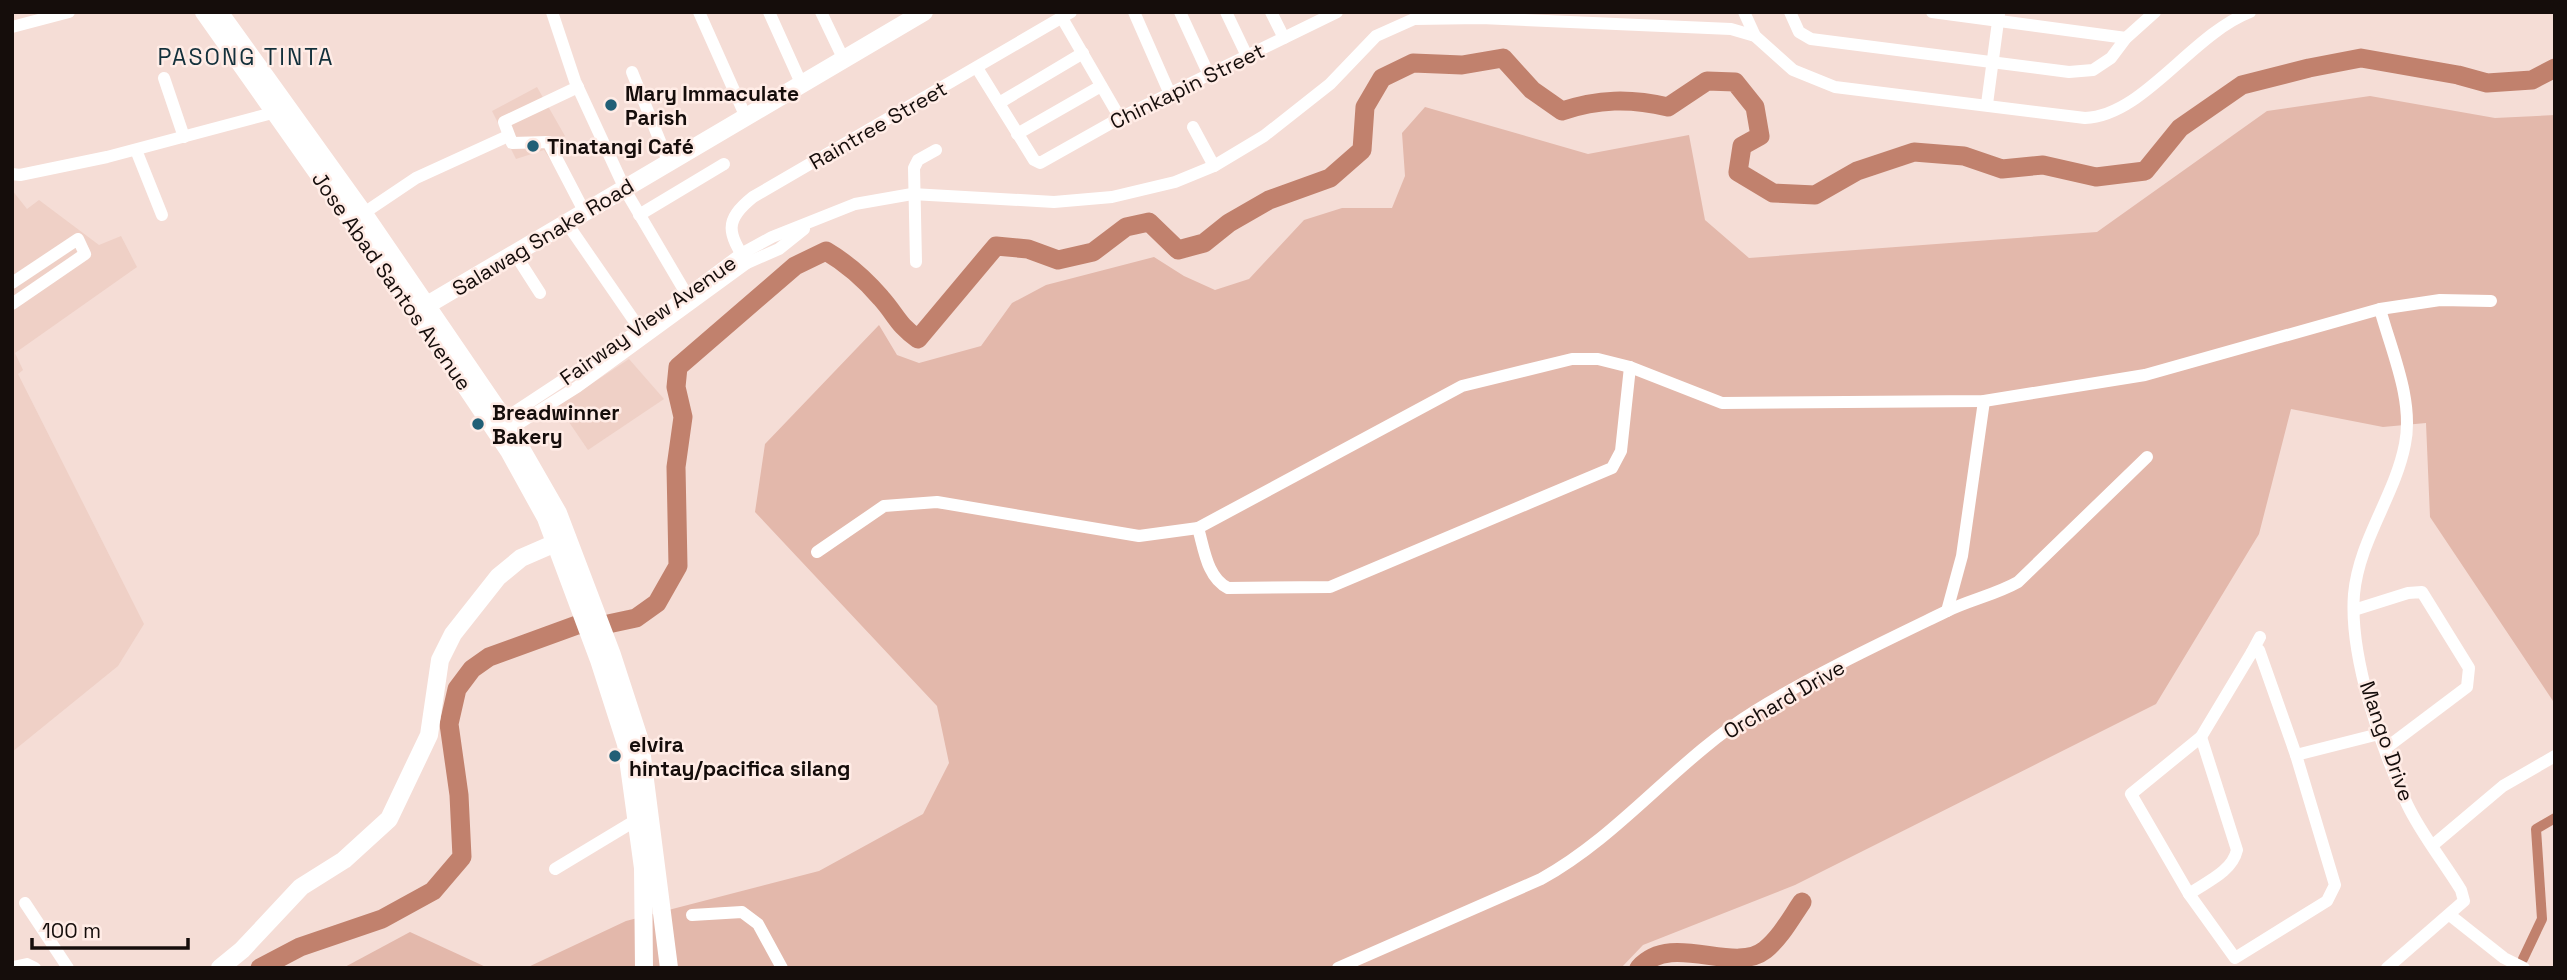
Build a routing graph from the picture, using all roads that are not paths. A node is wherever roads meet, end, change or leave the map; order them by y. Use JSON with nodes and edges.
{"nodes":[{"id":1,"x":69,"y":12,"type":"edge"},
{"id":2,"x":204,"y":12,"type":"edge"},
{"id":3,"x":219,"y":12,"type":"edge"},
{"id":4,"x":552,"y":12,"type":"edge"},
{"id":5,"x":699,"y":12,"type":"edge"},
{"id":6,"x":769,"y":12,"type":"edge"},
{"id":7,"x":821,"y":12,"type":"edge"},
{"id":8,"x":923,"y":12,"type":"edge"},
{"id":9,"x":1134,"y":12,"type":"edge"},
{"id":10,"x":1180,"y":12,"type":"edge"},
{"id":11,"x":1227,"y":12,"type":"edge"},
{"id":12,"x":1271,"y":12,"type":"edge"},
{"id":13,"x":1337,"y":12,"type":"edge"},
{"id":14,"x":1744,"y":12,"type":"edge"},
{"id":15,"x":1790,"y":12,"type":"edge"},
{"id":16,"x":1932,"y":12,"type":"edge"},
{"id":17,"x":2155,"y":12,"type":"edge"},
{"id":18,"x":2250,"y":12,"type":"edge"},
{"id":19,"x":1067,"y":15,"type":"edge"},
{"id":20,"x":1486,"y":15,"type":"edge"},
{"id":21,"x":1321,"y":16,"type":"edge"},
{"id":22,"x":1999,"y":16,"type":"edge"},
{"id":23,"x":899,"y":18,"type":"edge"},
{"id":24,"x":12,"y":27,"type":"edge"},
{"id":25,"x":1755,"y":36,"type":"junction"},
{"id":26,"x":1284,"y":38,"type":"junction"},
{"id":27,"x":2126,"y":38,"type":"junction"},
{"id":28,"x":1083,"y":53,"type":"junction"},
{"id":29,"x":1247,"y":56,"type":"junction"},
{"id":30,"x":844,"y":58,"type":"junction"},
{"id":31,"x":1992,"y":64,"type":"junction"},
{"id":32,"x":977,"y":68,"type":"junction"},
{"id":33,"x":632,"y":72,"type":"dead end"},
{"id":34,"x":1209,"y":75,"type":"junction"},
{"id":35,"x":164,"y":78,"type":"dead end"},
{"id":36,"x":801,"y":83,"type":"junction"},
{"id":37,"x":1101,"y":86,"type":"junction"},
{"id":38,"x":578,"y":88,"type":"junction"},
{"id":39,"x":1170,"y":94,"type":"junction"},
{"id":40,"x":999,"y":103,"type":"junction"},
{"id":41,"x":1987,"y":104,"type":"junction"},
{"id":42,"x":281,"y":110,"type":"junction"},
{"id":43,"x":745,"y":115,"type":"junction"},
{"id":44,"x":1120,"y":118,"type":"junction"},
{"id":45,"x":1193,"y":127,"type":"dead end"},
{"id":46,"x":1017,"y":134,"type":"junction"},
{"id":47,"x":508,"y":136,"type":"junction"},
{"id":48,"x":184,"y":137,"type":"junction"},
{"id":49,"x":136,"y":150,"type":"junction"},
{"id":50,"x":936,"y":150,"type":"dead end"},
{"id":51,"x":668,"y":161,"type":"junction"},
{"id":52,"x":724,"y":164,"type":"dead end"},
{"id":53,"x":1214,"y":166,"type":"junction"},
{"id":54,"x":12,"y":174,"type":"edge"},
{"id":55,"x":626,"y":191,"type":"junction"},
{"id":56,"x":912,"y":194,"type":"junction"},
{"id":57,"x":584,"y":211,"type":"junction"},
{"id":58,"x":162,"y":215,"type":"dead end"},
{"id":59,"x":639,"y":215,"type":"junction"},
{"id":60,"x":359,"y":217,"type":"junction"},
{"id":61,"x":566,"y":222,"type":"junction"},
{"id":62,"x":515,"y":254,"type":"junction"},
{"id":63,"x":744,"y":258,"type":"junction"},
{"id":64,"x":916,"y":262,"type":"dead end"},
{"id":65,"x":12,"y":283,"type":"edge"},
{"id":66,"x":540,"y":293,"type":"dead end"},
{"id":67,"x":687,"y":295,"type":"junction"},
{"id":68,"x":2491,"y":301,"type":"dead end"},
{"id":69,"x":12,"y":303,"type":"edge"},
{"id":70,"x":421,"y":309,"type":"junction"},
{"id":71,"x":2380,"y":309,"type":"junction"},
{"id":72,"x":643,"y":334,"type":"junction"},
{"id":73,"x":1630,"y":367,"type":"junction"},
{"id":74,"x":1984,"y":401,"type":"junction"},
{"id":75,"x":503,"y":426,"type":"junction"},
{"id":76,"x":2147,"y":457,"type":"dead end"},
{"id":77,"x":1198,"y":528,"type":"junction"},
{"id":78,"x":562,"y":540,"type":"junction"},
{"id":79,"x":817,"y":552,"type":"dead end"},
{"id":80,"x":2354,"y":610,"type":"junction"},
{"id":81,"x":1947,"y":611,"type":"junction"},
{"id":82,"x":2260,"y":637,"type":"dead end"},
{"id":83,"x":2252,"y":652,"type":"junction"},
{"id":84,"x":2379,"y":734,"type":"junction"},
{"id":85,"x":2202,"y":737,"type":"junction"},
{"id":86,"x":2386,"y":748,"type":"junction"},
{"id":87,"x":2296,"y":755,"type":"junction"},
{"id":88,"x":2555,"y":756,"type":"edge"},
{"id":89,"x":645,"y":820,"type":"junction"},
{"id":90,"x":2433,"y":845,"type":"junction"},
{"id":91,"x":555,"y":869,"type":"dead end"},
{"id":92,"x":2189,"y":894,"type":"junction"},
{"id":93,"x":25,"y":903,"type":"dead end"},
{"id":94,"x":692,"y":915,"type":"dead end"},
{"id":95,"x":2451,"y":916,"type":"junction"},
{"id":96,"x":13,"y":967,"type":"edge"},
{"id":97,"x":35,"y":968,"type":"edge"},
{"id":98,"x":68,"y":968,"type":"edge"},
{"id":99,"x":220,"y":968,"type":"edge"},
{"id":100,"x":644,"y":968,"type":"edge"},
{"id":101,"x":668,"y":968,"type":"edge"},
{"id":102,"x":782,"y":968,"type":"edge"},
{"id":103,"x":1338,"y":968,"type":"edge"},
{"id":104,"x":2387,"y":968,"type":"edge"},
{"id":105,"x":2524,"y":968,"type":"edge"}],
"edges":[{"from":1,"to":24,"type":"street"},
{"from":2,"to":42,"type":"main road","name":"Jose Abad Santos Avenue"},
{"from":3,"to":42,"type":"main road","name":"Jose Abad Santos Avenue"},
{"from":4,"to":38,"type":"street"},
{"from":5,"to":43,"type":"street"},
{"from":6,"to":36,"type":"street"},
{"from":7,"to":30,"type":"street"},
{"from":8,"to":23,"type":"main road","name":"Salawag Snake Road"},
{"from":9,"to":39,"type":"street"},
{"from":10,"to":34,"type":"street"},
{"from":11,"to":29,"type":"street"},
{"from":12,"to":26,"type":"street"},
{"from":13,"to":21,"type":"street","name":"Chinkapin Street"},
{"from":14,"to":25,"type":"street"},
{"from":15,"to":31,"type":"street"},
{"from":16,"to":22,"type":"street"},
{"from":17,"to":27,"type":"street"},
{"from":18,"to":41,"type":"street"},
{"from":19,"to":28,"type":"street"},
{"from":19,"to":32,"type":"street","name":"Raintree Street"},
{"from":20,"to":25,"type":"street","name":"Fairway View Avenue"},
{"from":20,"to":53,"type":"street","name":"Fairway View Avenue"},
{"from":21,"to":26,"type":"street","name":"Chinkapin Street"},
{"from":22,"to":27,"type":"street"},
{"from":22,"to":31,"type":"street"},
{"from":23,"to":30,"type":"main road","name":"Salawag Snake Road"},
{"from":25,"to":41,"type":"street"},
{"from":26,"to":29,"type":"street","name":"Chinkapin Street"},
{"from":27,"to":31,"type":"street"},
{"from":28,"to":37,"type":"street"},
{"from":28,"to":40,"type":"street"},
{"from":29,"to":34,"type":"street","name":"Chinkapin Street"},
{"from":30,"to":36,"type":"main road","name":"Salawag Snake Road"},
{"from":31,"to":41,"type":"street"},
{"from":32,"to":40,"type":"street"},
{"from":32,"to":63,"type":"street","name":"Raintree Street"},
{"from":33,"to":51,"type":"street"},
{"from":34,"to":39,"type":"street","name":"Chinkapin Street"},
{"from":35,"to":48,"type":"street"},
{"from":36,"to":43,"type":"main road","name":"Salawag Snake Road"},
{"from":37,"to":44,"type":"street"},
{"from":37,"to":46,"type":"street"},
{"from":38,"to":47,"type":"street"},
{"from":38,"to":55,"type":"street"},
{"from":39,"to":44,"type":"street","name":"Chinkapin Street"},
{"from":40,"to":46,"type":"street"},
{"from":42,"to":48,"type":"street"},
{"from":42,"to":60,"type":"main road","name":"Jose Abad Santos Avenue"},
{"from":43,"to":51,"type":"main road","name":"Salawag Snake Road"},
{"from":44,"to":46,"type":"street","name":"Chinkapin Street"},
{"from":45,"to":53,"type":"street"},
{"from":47,"to":57,"type":"street"},
{"from":47,"to":60,"type":"street"},
{"from":48,"to":49,"type":"street"},
{"from":49,"to":54,"type":"street"},
{"from":49,"to":58,"type":"street"},
{"from":50,"to":56,"type":"street"},
{"from":51,"to":55,"type":"main road","name":"Salawag Snake Road"},
{"from":52,"to":59,"type":"street"},
{"from":53,"to":56,"type":"street","name":"Fairway View Avenue"},
{"from":55,"to":57,"type":"main road","name":"Salawag Snake Road"},
{"from":55,"to":59,"type":"street"},
{"from":56,"to":63,"type":"street","name":"Fairway View Avenue"},
{"from":56,"to":64,"type":"street"},
{"from":57,"to":61,"type":"main road","name":"Salawag Snake Road"},
{"from":59,"to":67,"type":"street"},
{"from":60,"to":70,"type":"main road","name":"Jose Abad Santos Avenue"},
{"from":61,"to":62,"type":"main road","name":"Salawag Snake Road"},
{"from":61,"to":72,"type":"street"},
{"from":62,"to":66,"type":"street"},
{"from":62,"to":70,"type":"main road","name":"Salawag Snake Road"},
{"from":63,"to":67,"type":"street","name":"Fairway View Avenue"},
{"from":63,"to":72,"type":"street","name":"Fairway View Avenue"},
{"from":65,"to":69,"type":"street"},
{"from":67,"to":72,"type":"street","name":"Fairway View Avenue"},
{"from":68,"to":71,"type":"street"},
{"from":70,"to":75,"type":"main road","name":"Jose Abad Santos Avenue"},
{"from":71,"to":74,"type":"street"},
{"from":71,"to":80,"type":"street","name":"Mango Drive"},
{"from":72,"to":75,"type":"street","name":"Fairway View Avenue"},
{"from":73,"to":74,"type":"street"},
{"from":73,"to":77,"type":"street"},
{"from":73,"to":77,"type":"street"},
{"from":74,"to":81,"type":"street"},
{"from":75,"to":78,"type":"main road","name":"Jose Abad Santos Avenue"},
{"from":76,"to":81,"type":"street","name":"Orchard Drive"},
{"from":77,"to":79,"type":"street"},
{"from":78,"to":89,"type":"main road","name":"Jose Abad Santos Avenue"},
{"from":78,"to":99,"type":"main road"},
{"from":80,"to":84,"type":"street","name":"Mango Drive"},
{"from":80,"to":86,"type":"street"},
{"from":81,"to":103,"type":"street","name":"Orchard Drive"},
{"from":82,"to":83,"type":"street"},
{"from":83,"to":85,"type":"street"},
{"from":83,"to":87,"type":"street"},
{"from":84,"to":86,"type":"street","name":"Mango Drive"},
{"from":84,"to":87,"type":"street"},
{"from":85,"to":92,"type":"street"},
{"from":85,"to":92,"type":"street"},
{"from":86,"to":90,"type":"street","name":"Mango Drive"},
{"from":87,"to":92,"type":"street"},
{"from":88,"to":90,"type":"street"},
{"from":89,"to":91,"type":"street"},
{"from":89,"to":100,"type":"main road","name":"Jose Abad Santos Avenue"},
{"from":89,"to":101,"type":"main road","name":"Jose Abad Santos Avenue"},
{"from":90,"to":95,"type":"street","name":"Mango Drive"},
{"from":93,"to":98,"type":"street"},
{"from":94,"to":102,"type":"street"},
{"from":95,"to":104,"type":"street"},
{"from":95,"to":105,"type":"street"},
{"from":96,"to":97,"type":"street"}]}
